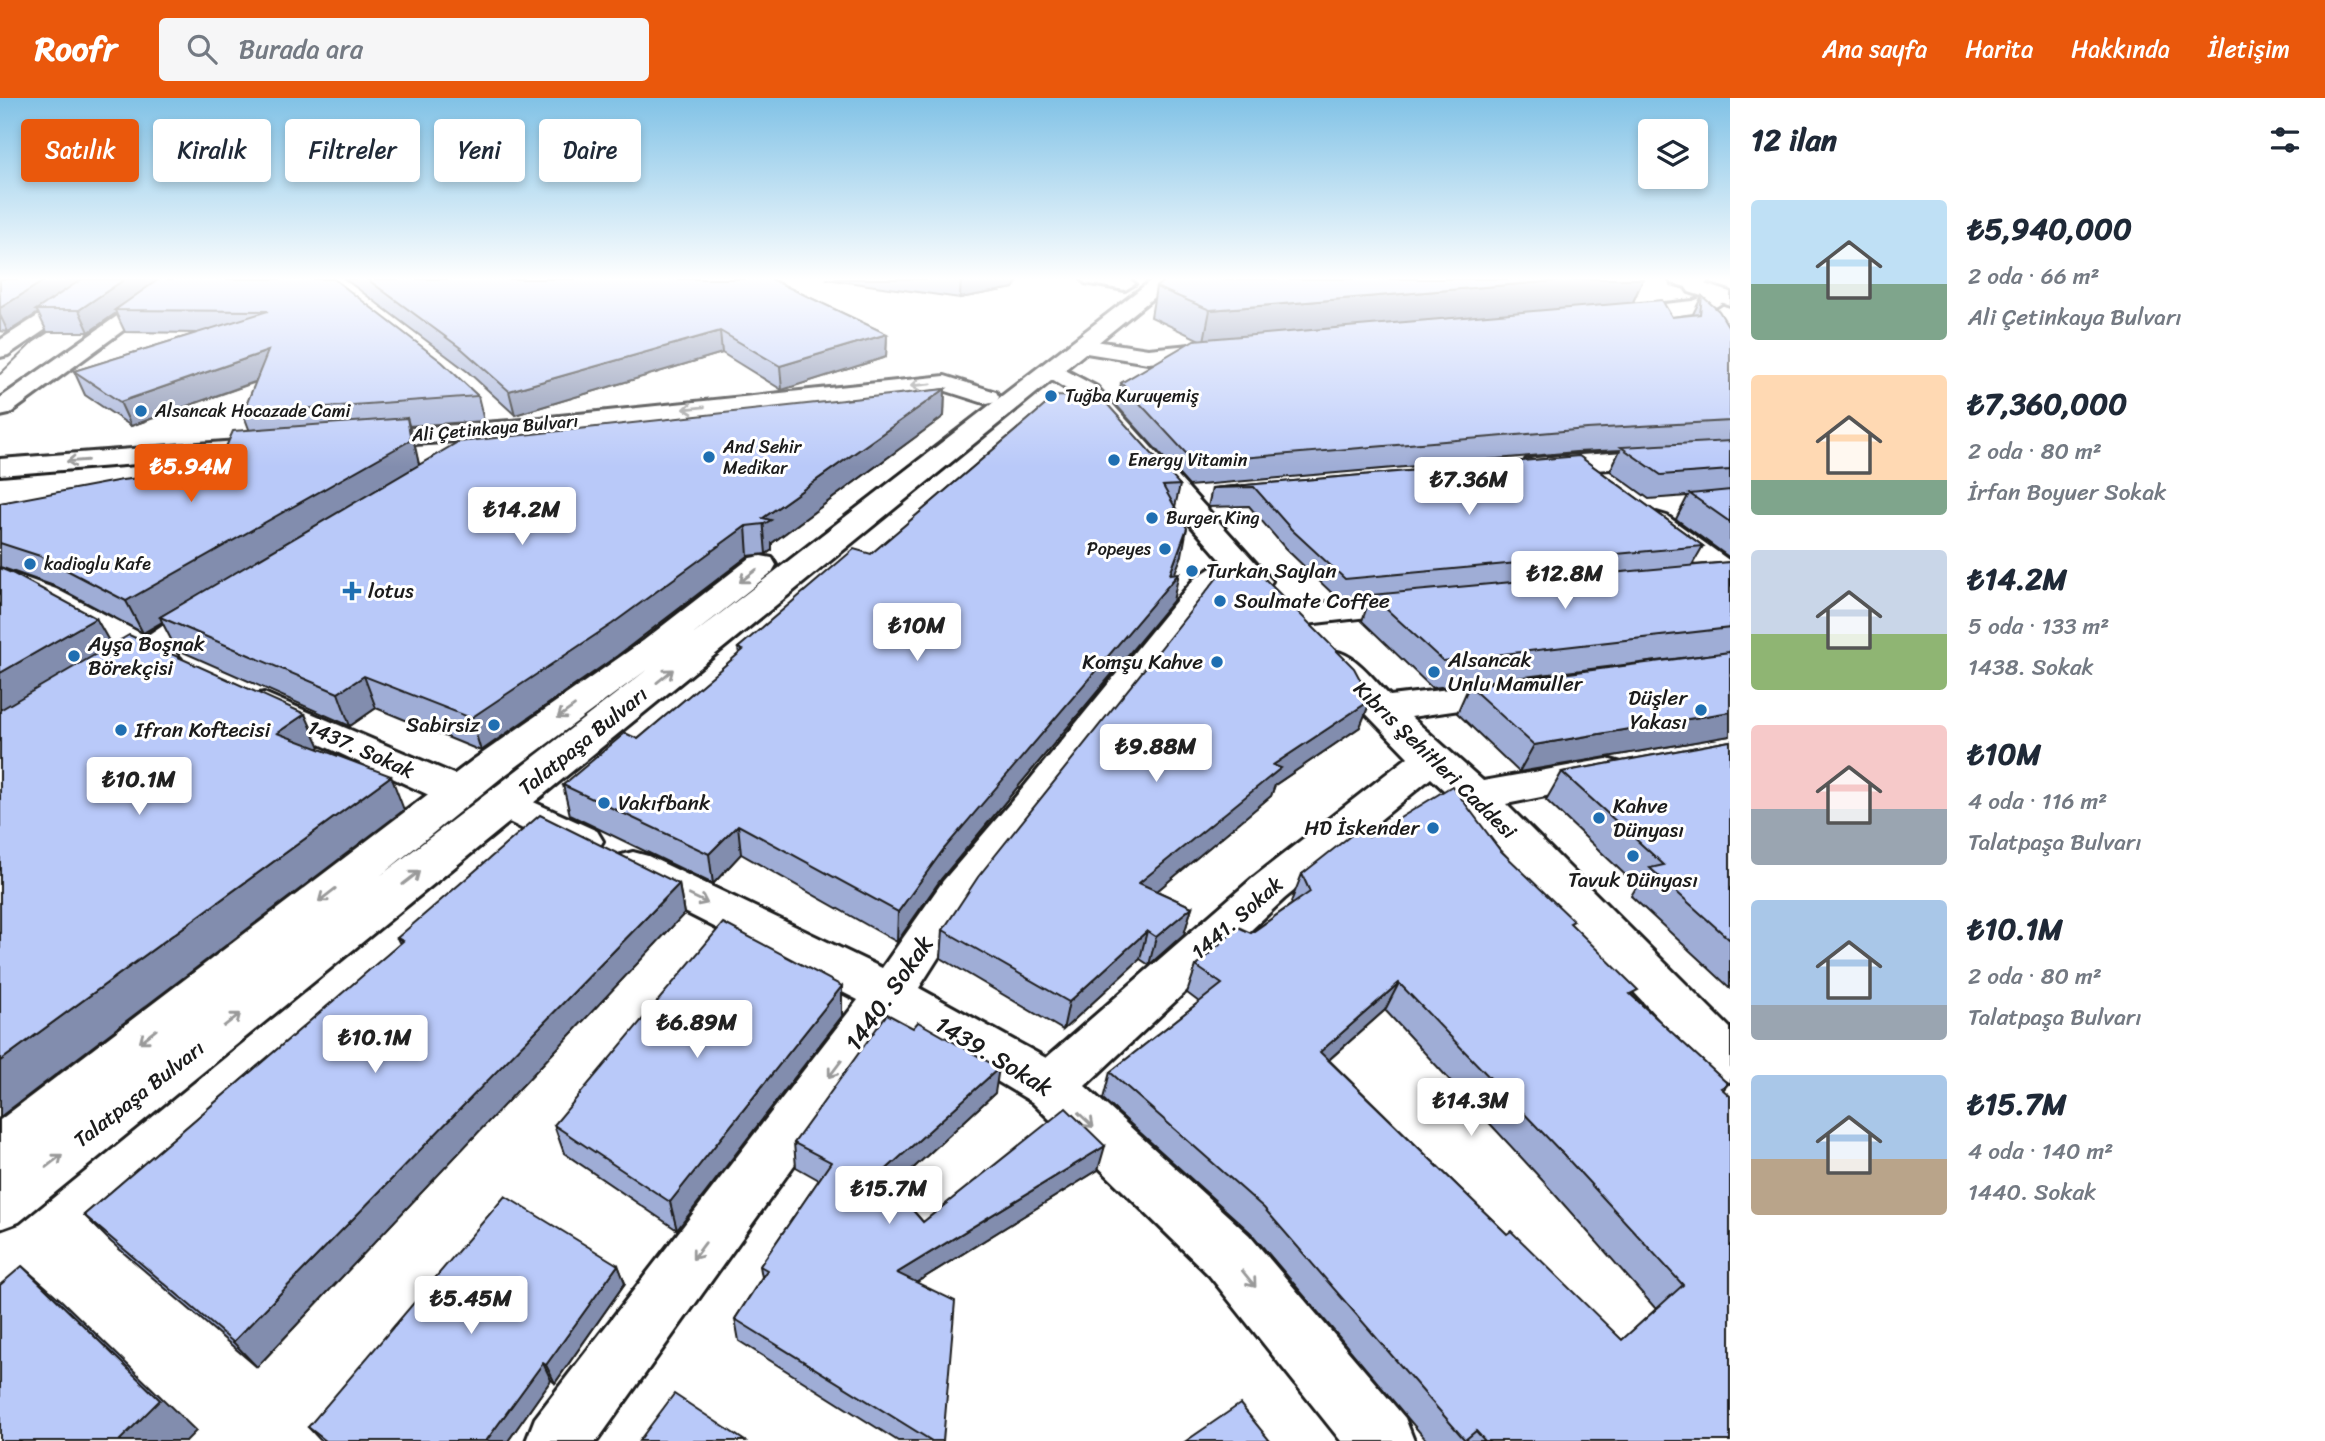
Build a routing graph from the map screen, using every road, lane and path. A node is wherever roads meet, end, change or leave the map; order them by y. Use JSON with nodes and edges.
{"nodes":[{"id":1,"x":95,"y":342,"type":"edge"},
{"id":2,"x":1048,"y":342,"type":"edge"},
{"id":3,"x":1087,"y":342,"type":"edge"},
{"id":4,"x":1082,"y":346,"type":"junction"},
{"id":5,"x":1237,"y":348,"type":"edge"},
{"id":6,"x":1052,"y":370,"type":"junction"},
{"id":7,"x":987,"y":397,"type":"junction"},
{"id":8,"x":0,"y":409,"type":"edge"},
{"id":9,"x":501,"y":420,"type":"junction"},
{"id":10,"x":331,"y":442,"type":"edge"},
{"id":11,"x":304,"y":444,"type":"edge"},
{"id":12,"x":1730,"y":453,"type":"edge"},
{"id":13,"x":1576,"y":463,"type":"junction"},
{"id":14,"x":452,"y":464,"type":"edge"},
{"id":15,"x":0,"y":467,"type":"edge"},
{"id":16,"x":1516,"y":468,"type":"edge"},
{"id":17,"x":1627,"y":501,"type":"junction"},
{"id":18,"x":1680,"y":508,"type":"edge"},
{"id":19,"x":1239,"y":563,"type":"junction"},
{"id":20,"x":1729,"y":574,"type":"edge"},
{"id":21,"x":1687,"y":577,"type":"edge"},
{"id":22,"x":0,"y":578,"type":"edge"},
{"id":23,"x":240,"y":593,"type":"edge"},
{"id":24,"x":1454,"y":600,"type":"edge"},
{"id":25,"x":1289,"y":616,"type":"junction"},
{"id":26,"x":146,"y":650,"type":"junction"},
{"id":27,"x":196,"y":673,"type":"edge"},
{"id":28,"x":1542,"y":688,"type":"edge"},
{"id":29,"x":233,"y":690,"type":"edge"},
{"id":30,"x":78,"y":691,"type":"edge"},
{"id":31,"x":1381,"y":709,"type":"junction"},
{"id":32,"x":1431,"y":758,"type":"junction"},
{"id":33,"x":1636,"y":767,"type":"edge"},
{"id":34,"x":458,"y":792,"type":"junction"},
{"id":35,"x":1475,"y":796,"type":"junction"},
{"id":36,"x":505,"y":803,"type":"junction"},
{"id":37,"x":890,"y":994,"type":"junction"},
{"id":38,"x":1730,"y":1061,"type":"edge"},
{"id":39,"x":1049,"y":1086,"type":"junction"},
{"id":40,"x":0,"y":1152,"type":"edge"},
{"id":41,"x":0,"y":1203,"type":"edge"},
{"id":42,"x":558,"y":1441,"type":"edge"},
{"id":43,"x":1382,"y":1441,"type":"edge"}],
"edges":[{"from":1,"to":8,"type":"street"},
{"from":2,"to":7,"type":"street","name":"Talatpaşa Bulvarı"},
{"from":3,"to":4,"type":"street","name":"Talatpaşa Bulvarı"},
{"from":4,"to":5,"type":"street"},
{"from":4,"to":6,"type":"street","name":"Talatpaşa Bulvarı"},
{"from":6,"to":19,"type":"street","name":"Kıbrıs Şehitleri Caddesi"},
{"from":36,"to":6,"type":"street","name":"Talatpaşa Bulvarı","one_way":true},
{"from":7,"to":9,"type":"street","name":"Ali Çetinkaya Bulvarı","one_way":true},
{"from":7,"to":34,"type":"street","name":"Talatpaşa Bulvarı","one_way":true},
{"from":9,"to":10,"type":"street","name":"Ali Çetinkaya Bulvarı"},
{"from":9,"to":14,"type":"street"},
{"from":11,"to":15,"type":"street","one_way":true},
{"from":12,"to":13,"type":"street"},
{"from":13,"to":16,"type":"street"},
{"from":13,"to":17,"type":"street"},
{"from":17,"to":18,"type":"street"},
{"from":17,"to":20,"type":"street"},
{"from":19,"to":25,"type":"street","name":"Kıbrıs Şehitleri Caddesi"},
{"from":19,"to":37,"type":"street","name":"1440. Sokak"},
{"from":20,"to":21,"type":"street"},
{"from":22,"to":26,"type":"street"},
{"from":23,"to":26,"type":"street"},
{"from":24,"to":25,"type":"street"},
{"from":25,"to":31,"type":"street","name":"Kıbrıs Şehitleri Caddesi"},
{"from":26,"to":27,"type":"street"},
{"from":26,"to":30,"type":"street"},
{"from":28,"to":31,"type":"street"},
{"from":29,"to":34,"type":"street","name":"1437. Sokak"},
{"from":31,"to":32,"type":"street","name":"Kıbrıs Şehitleri Caddesi"},
{"from":32,"to":35,"type":"street","name":"Kıbrıs Şehitleri Caddesi"},
{"from":32,"to":39,"type":"street","name":"1441. Sokak"},
{"from":33,"to":35,"type":"street"},
{"from":34,"to":40,"type":"street","name":"Talatpaşa Bulvarı","one_way":true},
{"from":35,"to":38,"type":"street","name":"Kıbrıs Şehitleri Caddesi"},
{"from":36,"to":37,"type":"street","name":"1439. Sokak","one_way":true},
{"from":41,"to":36,"type":"street","name":"Talatpaşa Bulvarı","one_way":true},
{"from":37,"to":39,"type":"street","name":"1439. Sokak"},
{"from":37,"to":42,"type":"street","name":"1440. Sokak","one_way":true},
{"from":39,"to":43,"type":"street","name":"1439. Sokak","one_way":true}]}
